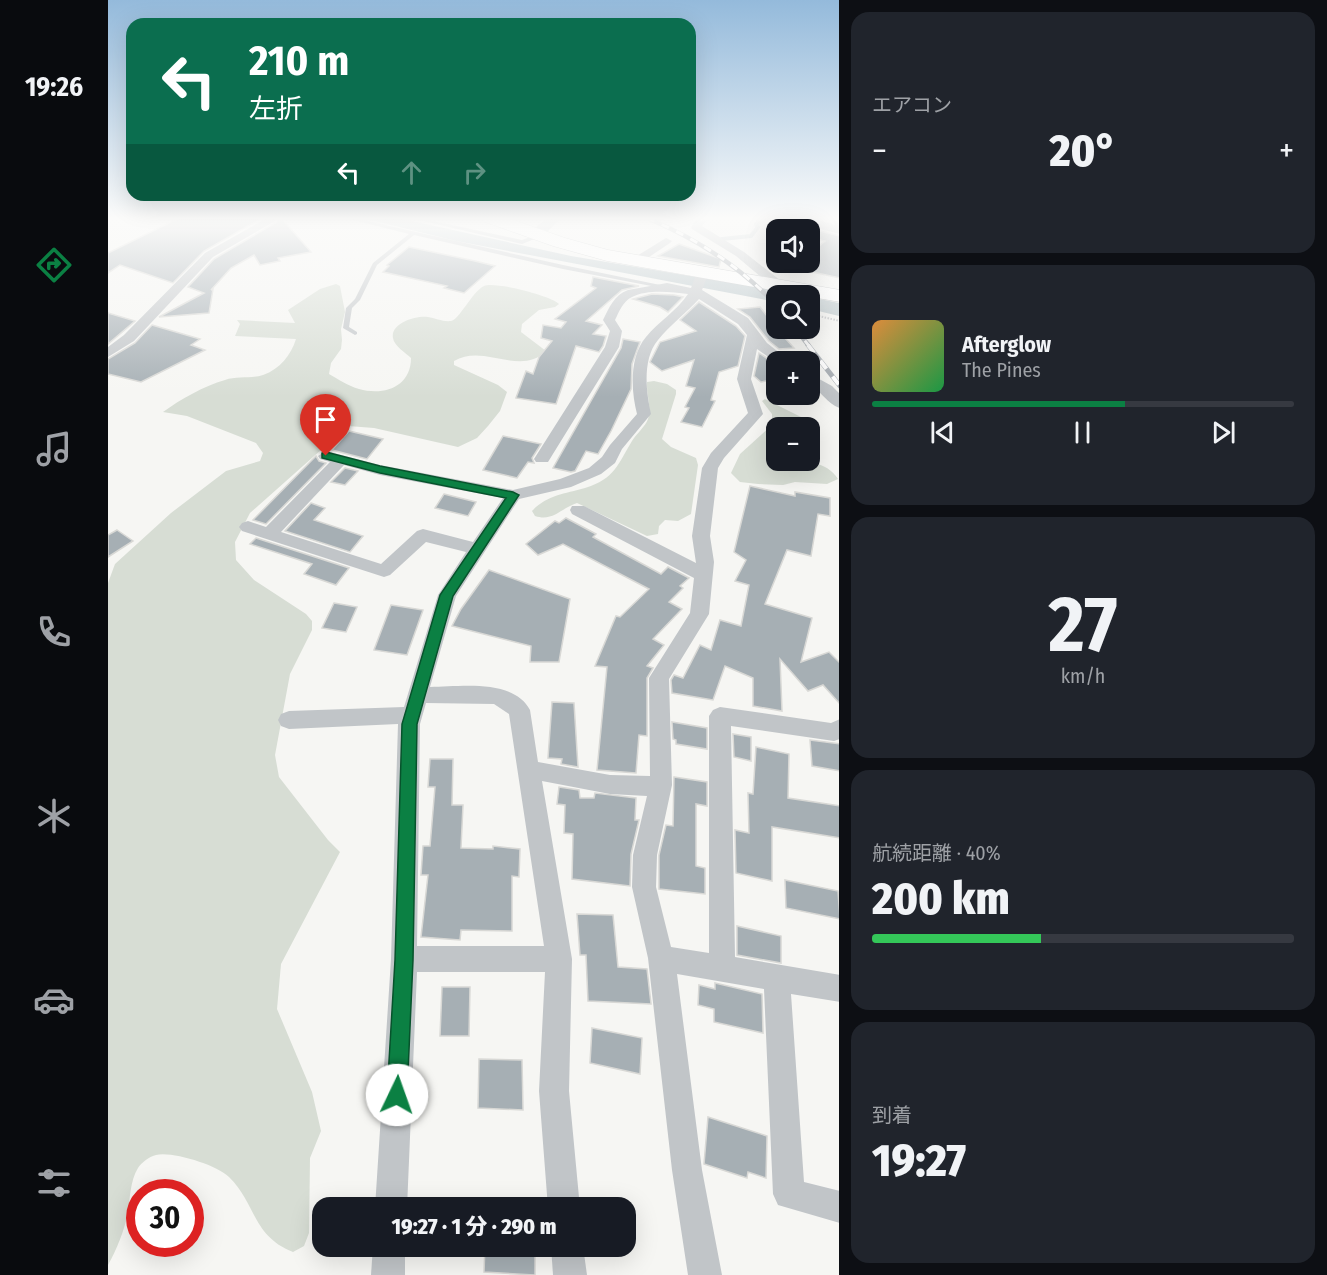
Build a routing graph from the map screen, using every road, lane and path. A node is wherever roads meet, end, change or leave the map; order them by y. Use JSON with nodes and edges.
{"nodes":[{"id":1,"x":187,"y":278,"type":"edge"},
{"id":2,"x":368,"y":278,"type":"edge"},
{"id":3,"x":618,"y":278,"type":"edge"},
{"id":4,"x":683,"y":278,"type":"edge"},
{"id":5,"x":769,"y":278,"type":"edge"},
{"id":6,"x":699,"y":283,"type":"junction"},
{"id":7,"x":777,"y":284,"type":"junction"},
{"id":8,"x":667,"y":287,"type":"junction"},
{"id":9,"x":839,"y":296,"type":"edge"},
{"id":10,"x":820,"y":316,"type":"edge"},
{"id":11,"x":839,"y":321,"type":"edge"},
{"id":12,"x":355,"y":333,"type":"dead end"},
{"id":13,"x":753,"y":336,"type":"junction"},
{"id":14,"x":769,"y":351,"type":"edge"},
{"id":15,"x":108,"y":353,"type":"edge"},
{"id":16,"x":820,"y":384,"type":"edge"},
{"id":17,"x":839,"y":403,"type":"edge"},
{"id":18,"x":542,"y":459,"type":"dead end"},
{"id":19,"x":513,"y":495,"type":"junction"},
{"id":20,"x":578,"y":510,"type":"dead end"},
{"id":21,"x":248,"y":527,"type":"dead end"},
{"id":22,"x":270,"y":533,"type":"junction"},
{"id":23,"x":477,"y":549,"type":"junction"},
{"id":24,"x":702,"y":574,"type":"junction"},
{"id":25,"x":414,"y":705,"type":"junction"},
{"id":26,"x":290,"y":720,"type":"dead end"},
{"id":27,"x":838,"y":731,"type":"edge"},
{"id":28,"x":527,"y":770,"type":"junction"},
{"id":29,"x":661,"y":785,"type":"junction"},
{"id":30,"x":661,"y":958,"type":"junction"},
{"id":31,"x":559,"y":959,"type":"junction"},
{"id":32,"x":404,"y":960,"type":"junction"},
{"id":33,"x":722,"y":968,"type":"junction"},
{"id":34,"x":777,"y":978,"type":"junction"},
{"id":35,"x":839,"y":989,"type":"edge"},
{"id":36,"x":392,"y":1197,"type":"edge"},
{"id":37,"x":563,"y":1197,"type":"edge"},
{"id":38,"x":839,"y":1207,"type":"edge"},
{"id":39,"x":389,"y":1257,"type":"edge"},
{"id":40,"x":568,"y":1257,"type":"edge"},
{"id":41,"x":388,"y":1275,"type":"edge"},
{"id":42,"x":570,"y":1275,"type":"edge"},
{"id":43,"x":705,"y":1275,"type":"edge"}],
"edges":[{"from":1,"to":15,"type":"street"},
{"from":2,"to":12,"type":"lane"},
{"from":3,"to":8,"type":"lane"},
{"from":4,"to":6,"type":"highway"},
{"from":5,"to":7,"type":"street"},
{"from":6,"to":7,"type":"highway"},
{"from":6,"to":8,"type":"street"},
{"from":6,"to":13,"type":"street"},
{"from":6,"to":19,"type":"street"},
{"from":7,"to":9,"type":"highway"},
{"from":8,"to":18,"type":"street"},
{"from":10,"to":11,"type":"path"},
{"from":13,"to":14,"type":"street"},
{"from":13,"to":24,"type":"street"},
{"from":16,"to":17,"type":"street"},
{"from":19,"to":22,"type":"street"},
{"from":19,"to":23,"type":"street"},
{"from":20,"to":24,"type":"street"},
{"from":21,"to":22,"type":"street"},
{"from":22,"to":23,"type":"street"},
{"from":23,"to":25,"type":"street"},
{"from":24,"to":29,"type":"street"},
{"from":25,"to":26,"type":"street"},
{"from":25,"to":28,"type":"street"},
{"from":25,"to":32,"type":"street"},
{"from":27,"to":33,"type":"street"},
{"from":28,"to":29,"type":"street"},
{"from":28,"to":31,"type":"street"},
{"from":29,"to":30,"type":"street"},
{"from":30,"to":33,"type":"street"},
{"from":30,"to":43,"type":"street"},
{"from":31,"to":32,"type":"street"},
{"from":31,"to":37,"type":"street"},
{"from":32,"to":36,"type":"street"},
{"from":33,"to":34,"type":"street"},
{"from":34,"to":35,"type":"street"},
{"from":34,"to":38,"type":"street"},
{"from":39,"to":41,"type":"street"},
{"from":40,"to":42,"type":"street"}]}
